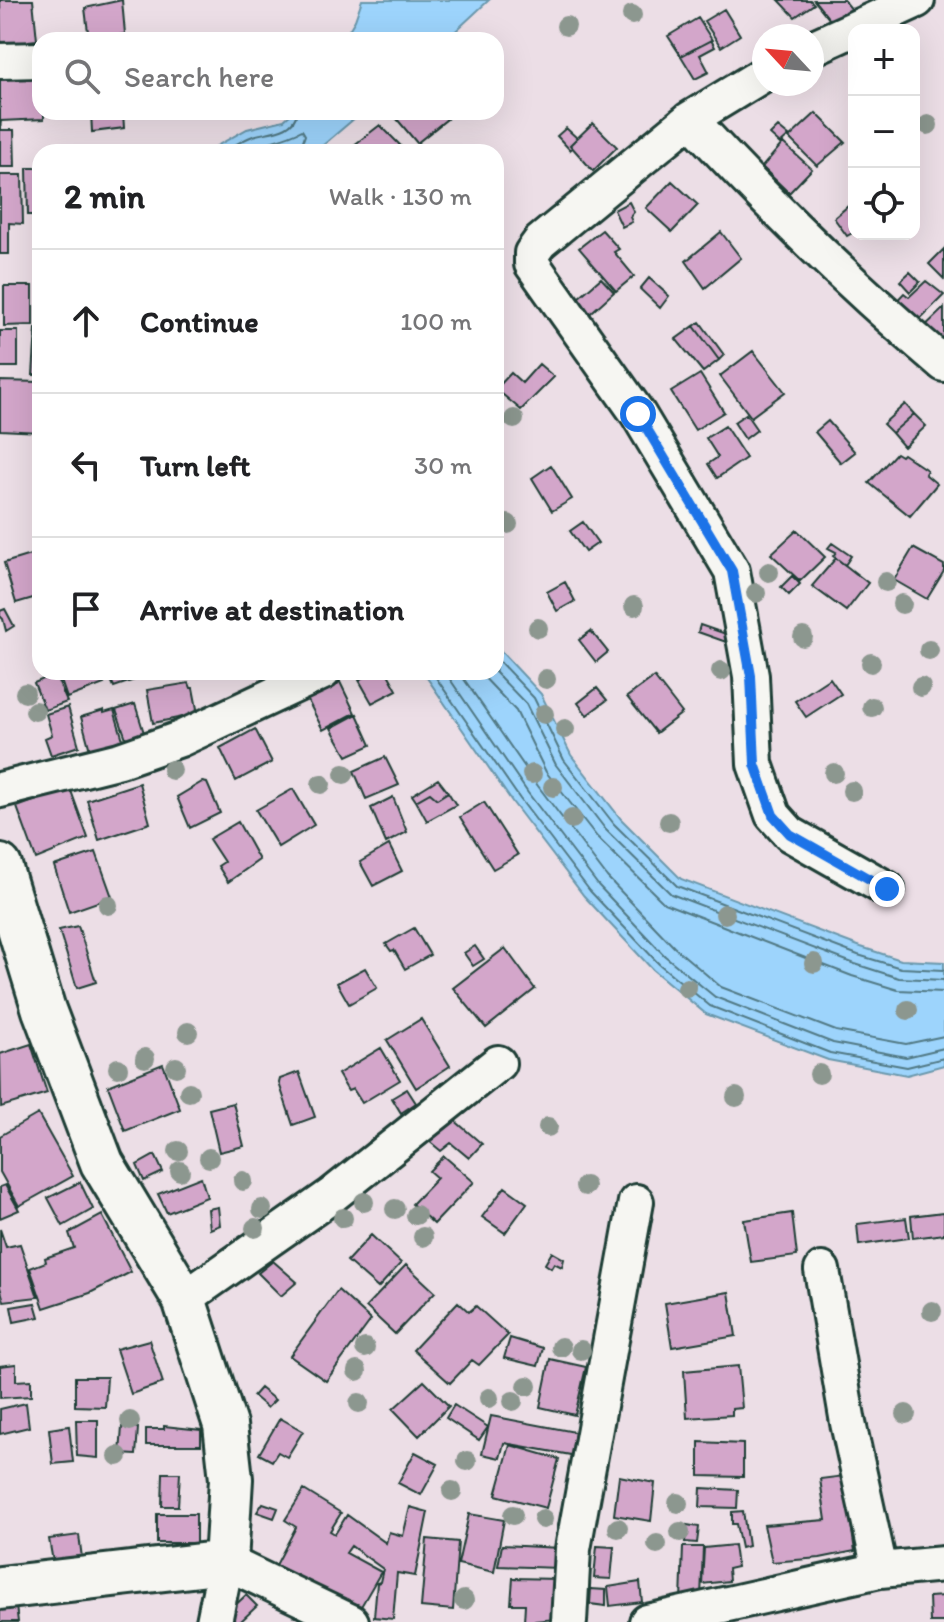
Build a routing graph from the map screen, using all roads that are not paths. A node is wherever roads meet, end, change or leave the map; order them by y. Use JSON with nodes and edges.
{"nodes":[{"id":1,"x":917,"y":0,"type":"edge"},
{"id":2,"x":824,"y":43,"type":"edge"},
{"id":3,"x":32,"y":60,"type":"edge"},
{"id":4,"x":0,"y":61,"type":"edge"},
{"id":5,"x":752,"y":81,"type":"edge"},
{"id":6,"x":690,"y":119,"type":"junction"},
{"id":7,"x":944,"y":364,"type":"edge"},
{"id":8,"x":306,"y":680,"type":"edge"},
{"id":9,"x":0,"y":790,"type":"edge"},
{"id":10,"x":0,"y":866,"type":"edge"},
{"id":11,"x":887,"y":889,"type":"dead end"},
{"id":12,"x":498,"y":1063,"type":"dead end"},
{"id":13,"x":636,"y":1202,"type":"dead end"},
{"id":14,"x":822,"y":1270,"type":"dead end"},
{"id":15,"x":184,"y":1299,"type":"junction"},
{"id":16,"x":226,"y":1562,"type":"junction"},
{"id":17,"x":944,"y":1564,"type":"edge"},
{"id":18,"x":880,"y":1570,"type":"junction"},
{"id":19,"x":0,"y":1588,"type":"edge"},
{"id":20,"x":214,"y":1622,"type":"edge"},
{"id":21,"x":351,"y":1622,"type":"edge"},
{"id":22,"x":569,"y":1622,"type":"edge"},
{"id":23,"x":647,"y":1622,"type":"edge"}],
"edges":[{"from":1,"to":2,"type":"street"},
{"from":3,"to":4,"type":"street"},
{"from":5,"to":6,"type":"street"},
{"from":6,"to":7,"type":"street"},
{"from":6,"to":11,"type":"street"},
{"from":8,"to":9,"type":"street"},
{"from":10,"to":15,"type":"street"},
{"from":12,"to":15,"type":"street"},
{"from":13,"to":22,"type":"street"},
{"from":14,"to":18,"type":"street"},
{"from":15,"to":16,"type":"street"},
{"from":16,"to":19,"type":"street"},
{"from":16,"to":20,"type":"street"},
{"from":16,"to":21,"type":"street"},
{"from":17,"to":18,"type":"street"},
{"from":18,"to":23,"type":"street"}]}
